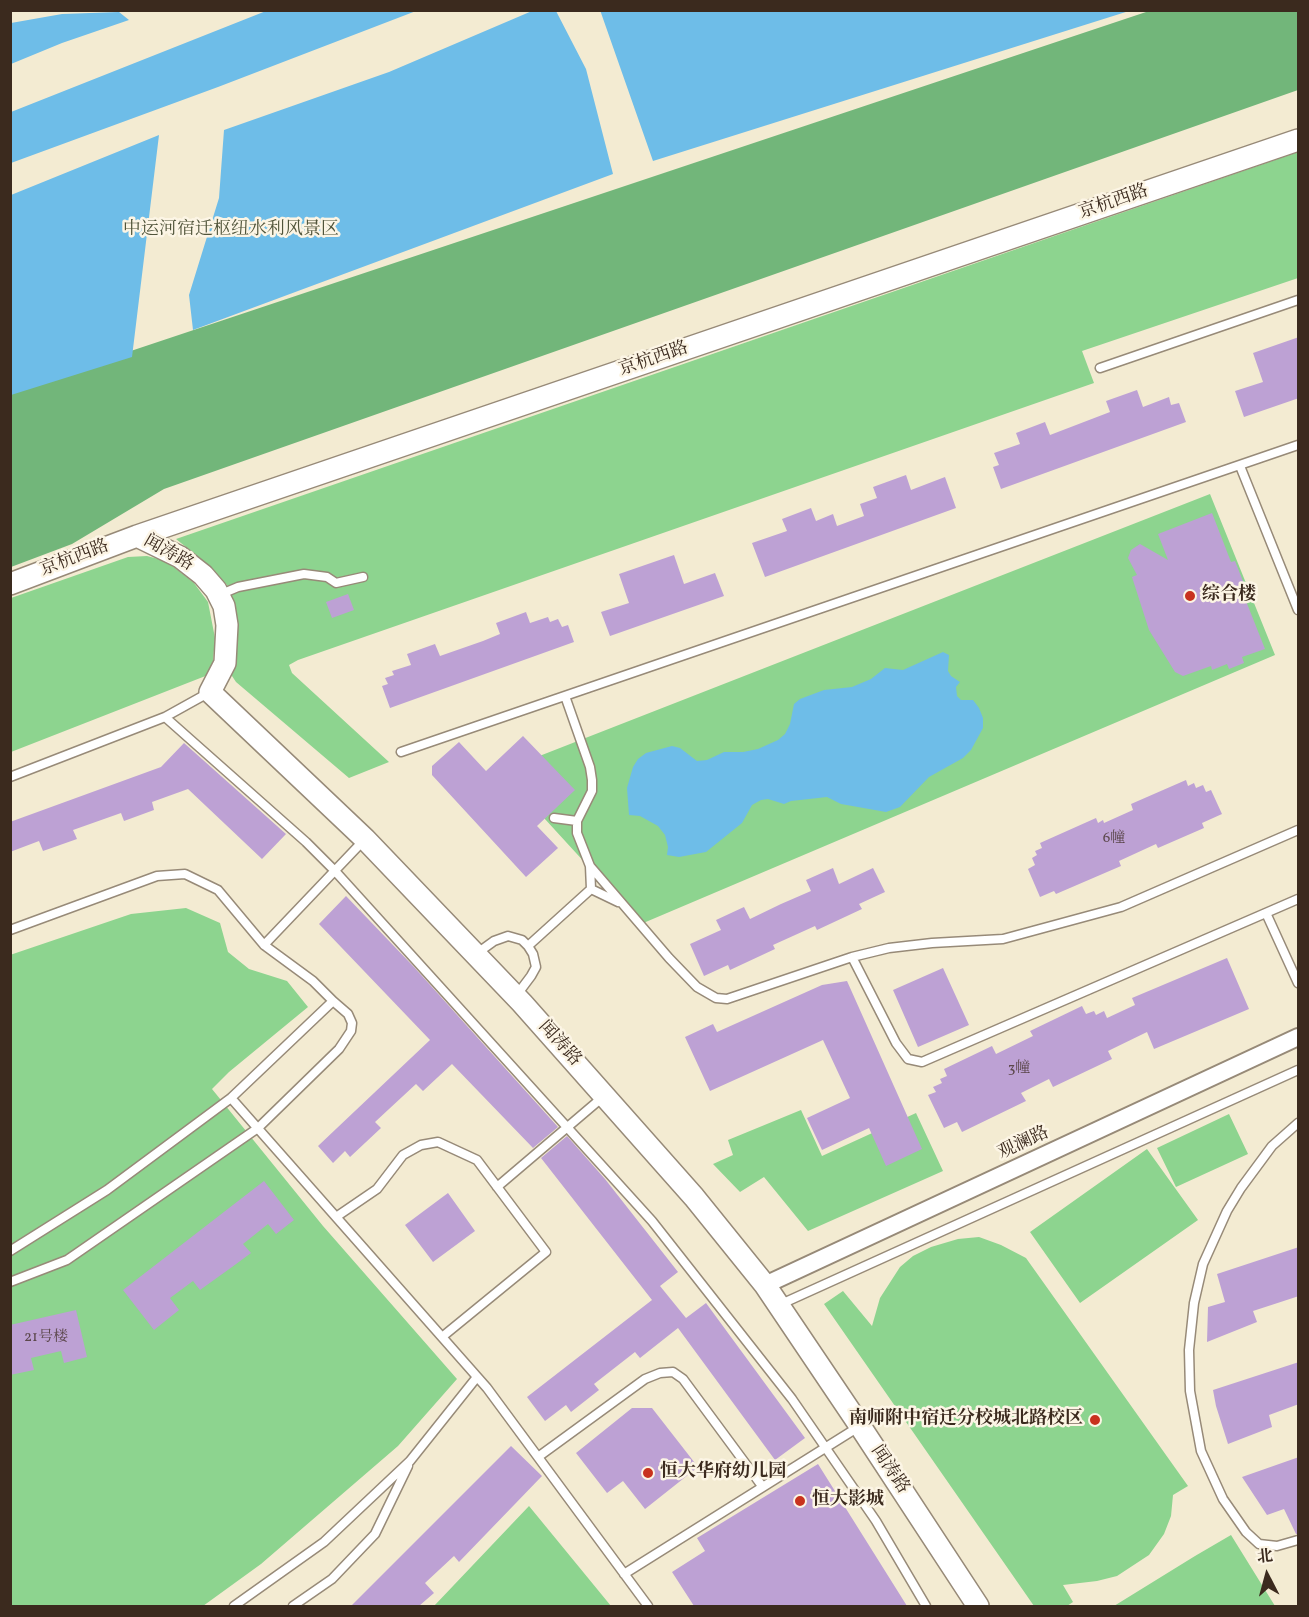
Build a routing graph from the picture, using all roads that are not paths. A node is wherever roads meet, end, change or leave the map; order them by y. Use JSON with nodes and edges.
{"nodes":[{"id":1,"x":1299,"y":140,"type":"edge"},
{"id":2,"x":1299,"y":300,"type":"edge"},
{"id":3,"x":1100,"y":368,"type":"dead end"},
{"id":4,"x":1299,"y":446,"type":"edge"},
{"id":5,"x":1240,"y":466,"type":"junction"},
{"id":6,"x":137,"y":536,"type":"junction"},
{"id":7,"x":363,"y":577,"type":"dead end"},
{"id":8,"x":10,"y":584,"type":"edge"},
{"id":9,"x":219,"y":596,"type":"junction"},
{"id":10,"x":1299,"y":610,"type":"edge"},
{"id":11,"x":210,"y":692,"type":"junction"},
{"id":12,"x":565,"y":696,"type":"junction"},
{"id":13,"x":165,"y":717,"type":"junction"},
{"id":14,"x":401,"y":752,"type":"dead end"},
{"id":15,"x":10,"y":777,"type":"edge"},
{"id":16,"x":554,"y":818,"type":"dead end"},
{"id":17,"x":577,"y":820,"type":"junction"},
{"id":18,"x":1299,"y":830,"type":"edge"},
{"id":19,"x":365,"y":839,"type":"junction"},
{"id":20,"x":590,"y":866,"type":"junction"},
{"id":21,"x":335,"y":871,"type":"junction"},
{"id":22,"x":591,"y":889,"type":"junction"},
{"id":23,"x":1299,"y":899,"type":"edge"},
{"id":24,"x":622,"y":904,"type":"junction"},
{"id":25,"x":1266,"y":913,"type":"junction"},
{"id":26,"x":10,"y":930,"type":"edge"},
{"id":27,"x":264,"y":945,"type":"junction"},
{"id":28,"x":528,"y":946,"type":"junction"},
{"id":29,"x":476,"y":955,"type":"junction"},
{"id":30,"x":852,"y":957,"type":"junction"},
{"id":31,"x":1299,"y":983,"type":"edge"},
{"id":32,"x":516,"y":997,"type":"junction"},
{"id":33,"x":333,"y":1001,"type":"junction"},
{"id":34,"x":1299,"y":1037,"type":"edge"},
{"id":35,"x":1299,"y":1070,"type":"edge"},
{"id":36,"x":604,"y":1096,"type":"junction"},
{"id":37,"x":231,"y":1098,"type":"junction"},
{"id":38,"x":1299,"y":1123,"type":"edge"},
{"id":39,"x":567,"y":1127,"type":"junction"},
{"id":40,"x":258,"y":1128,"type":"junction"},
{"id":41,"x":497,"y":1187,"type":"junction"},
{"id":42,"x":336,"y":1217,"type":"junction"},
{"id":43,"x":10,"y":1251,"type":"edge"},
{"id":44,"x":10,"y":1282,"type":"edge"},
{"id":45,"x":765,"y":1286,"type":"junction"},
{"id":46,"x":778,"y":1305,"type":"junction"},
{"id":47,"x":442,"y":1337,"type":"junction"},
{"id":48,"x":477,"y":1377,"type":"junction"},
{"id":49,"x":860,"y":1426,"type":"junction"},
{"id":50,"x":825,"y":1446,"type":"junction"},
{"id":51,"x":538,"y":1457,"type":"junction"},
{"id":52,"x":410,"y":1461,"type":"junction"},
{"id":53,"x":762,"y":1486,"type":"junction"},
{"id":54,"x":1299,"y":1540,"type":"edge"},
{"id":55,"x":624,"y":1574,"type":"junction"},
{"id":56,"x":234,"y":1606,"type":"edge"},
{"id":57,"x":293,"y":1606,"type":"edge"},
{"id":58,"x":648,"y":1606,"type":"edge"},
{"id":59,"x":926,"y":1606,"type":"edge"},
{"id":60,"x":978,"y":1606,"type":"edge"}],
"edges":[{"from":1,"to":6,"type":"street","name":"京杭西路"},
{"from":2,"to":3,"type":"lane"},
{"from":4,"to":5,"type":"lane"},
{"from":5,"to":10,"type":"lane"},
{"from":5,"to":12,"type":"lane"},
{"from":6,"to":8,"type":"street","name":"京杭西路"},
{"from":6,"to":9,"type":"street","name":"闻涛路"},
{"from":7,"to":9,"type":"lane"},
{"from":9,"to":11,"type":"street","name":"闻涛路"},
{"from":11,"to":13,"type":"lane"},
{"from":11,"to":19,"type":"street","name":"闻涛路"},
{"from":12,"to":14,"type":"lane"},
{"from":12,"to":17,"type":"lane"},
{"from":13,"to":15,"type":"lane"},
{"from":13,"to":21,"type":"lane"},
{"from":16,"to":17,"type":"lane"},
{"from":17,"to":20,"type":"lane"},
{"from":18,"to":30,"type":"lane"},
{"from":19,"to":21,"type":"lane"},
{"from":19,"to":29,"type":"street","name":"闻涛路"},
{"from":20,"to":22,"type":"lane"},
{"from":20,"to":24,"type":"lane"},
{"from":21,"to":27,"type":"lane"},
{"from":21,"to":39,"type":"lane"},
{"from":22,"to":24,"type":"lane"},
{"from":22,"to":28,"type":"lane"},
{"from":23,"to":25,"type":"lane"},
{"from":24,"to":30,"type":"lane"},
{"from":25,"to":30,"type":"lane"},
{"from":25,"to":31,"type":"lane"},
{"from":26,"to":27,"type":"lane"},
{"from":27,"to":33,"type":"lane"},
{"from":28,"to":29,"type":"lane"},
{"from":28,"to":32,"type":"lane"},
{"from":29,"to":32,"type":"street","name":"闻涛路"},
{"from":32,"to":36,"type":"street","name":"闻涛路"},
{"from":33,"to":37,"type":"lane"},
{"from":33,"to":40,"type":"lane"},
{"from":34,"to":45,"type":"street","name":"观澜路"},
{"from":35,"to":46,"type":"lane"},
{"from":36,"to":39,"type":"lane"},
{"from":36,"to":45,"type":"street","name":"闻涛路"},
{"from":37,"to":40,"type":"lane"},
{"from":37,"to":43,"type":"lane"},
{"from":38,"to":54,"type":"lane"},
{"from":39,"to":41,"type":"lane"},
{"from":39,"to":50,"type":"lane"},
{"from":40,"to":42,"type":"lane"},
{"from":40,"to":44,"type":"lane"},
{"from":41,"to":42,"type":"lane"},
{"from":41,"to":47,"type":"lane"},
{"from":42,"to":47,"type":"lane"},
{"from":45,"to":46,"type":"street","name":"闻涛路"},
{"from":46,"to":49,"type":"street","name":"闻涛路"},
{"from":47,"to":48,"type":"lane"},
{"from":48,"to":51,"type":"lane"},
{"from":48,"to":52,"type":"lane"},
{"from":49,"to":50,"type":"lane"},
{"from":49,"to":60,"type":"street","name":"闻涛路"},
{"from":50,"to":53,"type":"lane"},
{"from":50,"to":59,"type":"lane"},
{"from":51,"to":53,"type":"lane"},
{"from":51,"to":55,"type":"lane"},
{"from":52,"to":56,"type":"lane"},
{"from":52,"to":57,"type":"lane"},
{"from":53,"to":55,"type":"lane"},
{"from":55,"to":58,"type":"lane"}]}
